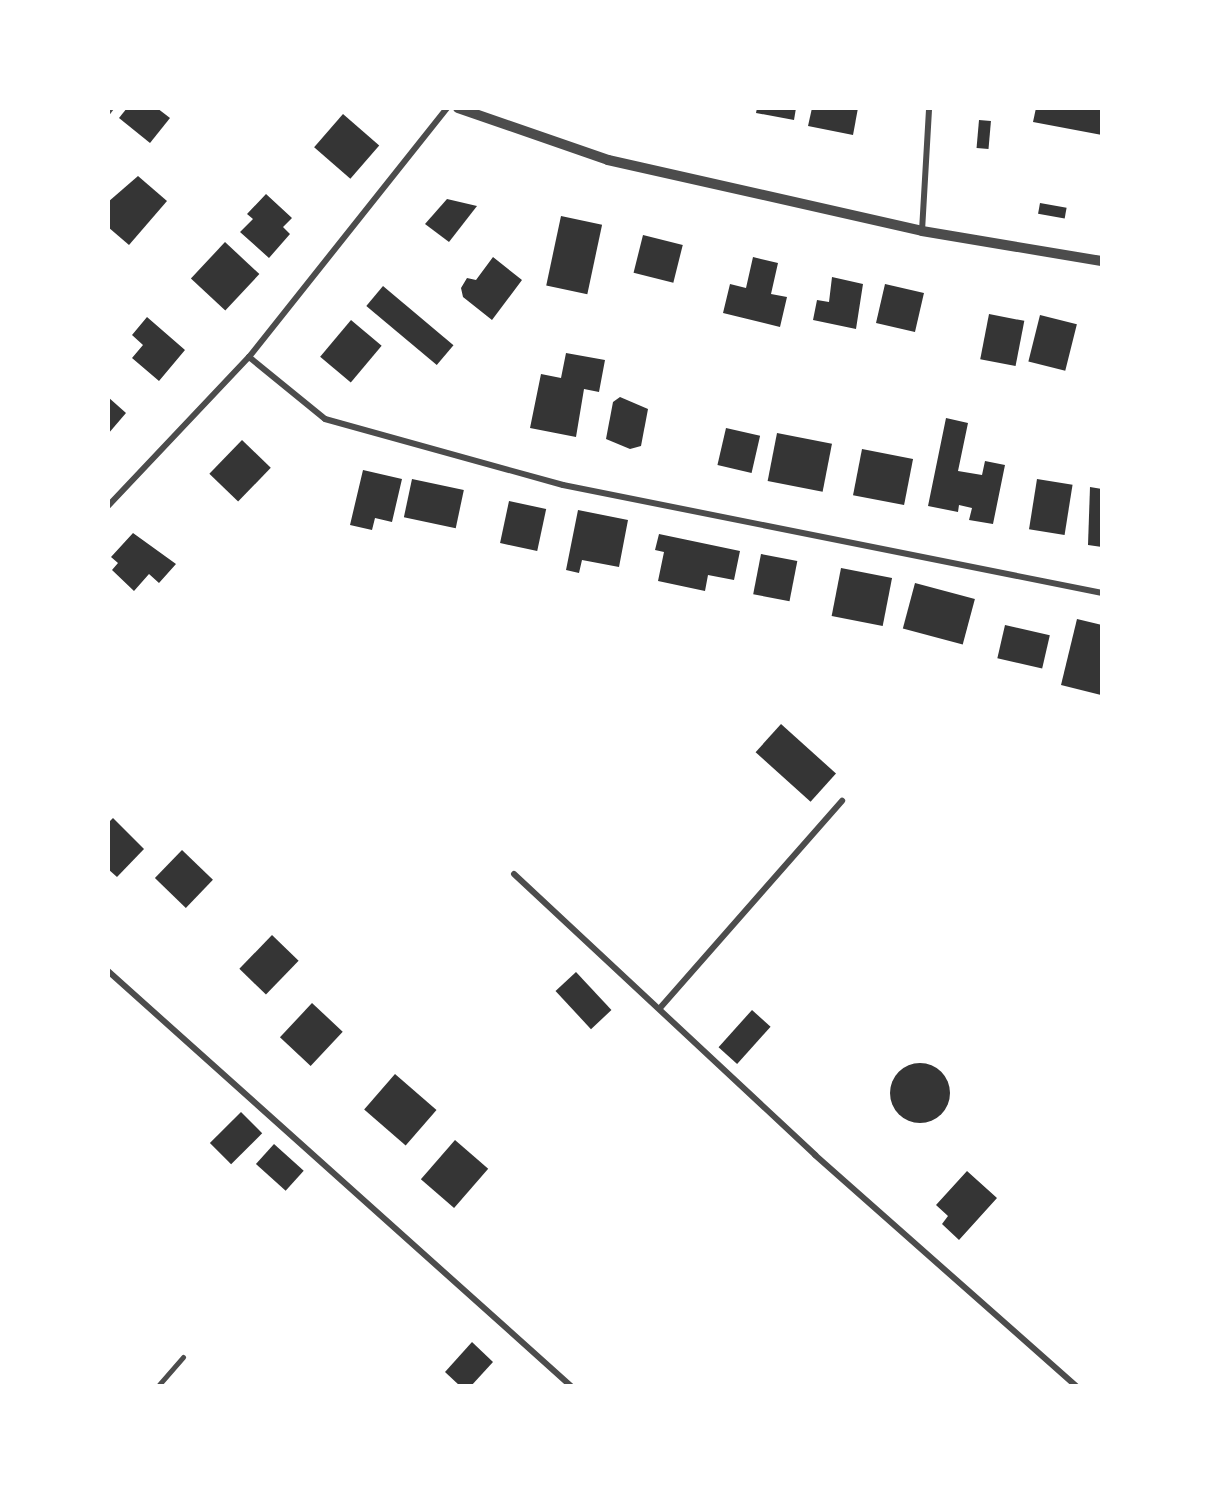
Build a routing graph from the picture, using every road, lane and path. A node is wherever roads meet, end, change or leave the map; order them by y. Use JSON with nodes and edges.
{"nodes":[{"id":1,"x":111,"y":108,"type":"edge"},
{"id":2,"x":447,"y":108,"type":"edge"},
{"id":3,"x":458,"y":108,"type":"edge"},
{"id":4,"x":928,"y":108,"type":"edge"},
{"id":5,"x":108,"y":112,"type":"edge"},
{"id":6,"x":922,"y":231,"type":"junction"},
{"id":7,"x":1102,"y":261,"type":"edge"},
{"id":8,"x":249,"y":357,"type":"junction"},
{"id":9,"x":108,"y":506,"type":"edge"},
{"id":10,"x":1102,"y":593,"type":"edge"},
{"id":11,"x":842,"y":801,"type":"dead end"},
{"id":12,"x":514,"y":874,"type":"dead end"},
{"id":13,"x":108,"y":971,"type":"edge"},
{"id":14,"x":660,"y":1008,"type":"junction"},
{"id":15,"x":183,"y":1357,"type":"dead end"},
{"id":16,"x":158,"y":1386,"type":"edge"},
{"id":17,"x":571,"y":1386,"type":"edge"},
{"id":18,"x":1076,"y":1386,"type":"edge"}],
"edges":[{"from":1,"to":5,"type":"street"},
{"from":2,"to":8,"type":"street"},
{"from":3,"to":6,"type":"street"},
{"from":4,"to":6,"type":"street"},
{"from":6,"to":7,"type":"street"},
{"from":8,"to":9,"type":"street"},
{"from":8,"to":10,"type":"street"},
{"from":11,"to":14,"type":"street"},
{"from":12,"to":14,"type":"street"},
{"from":13,"to":17,"type":"street"},
{"from":14,"to":18,"type":"street"},
{"from":15,"to":16,"type":"lane"}]}
